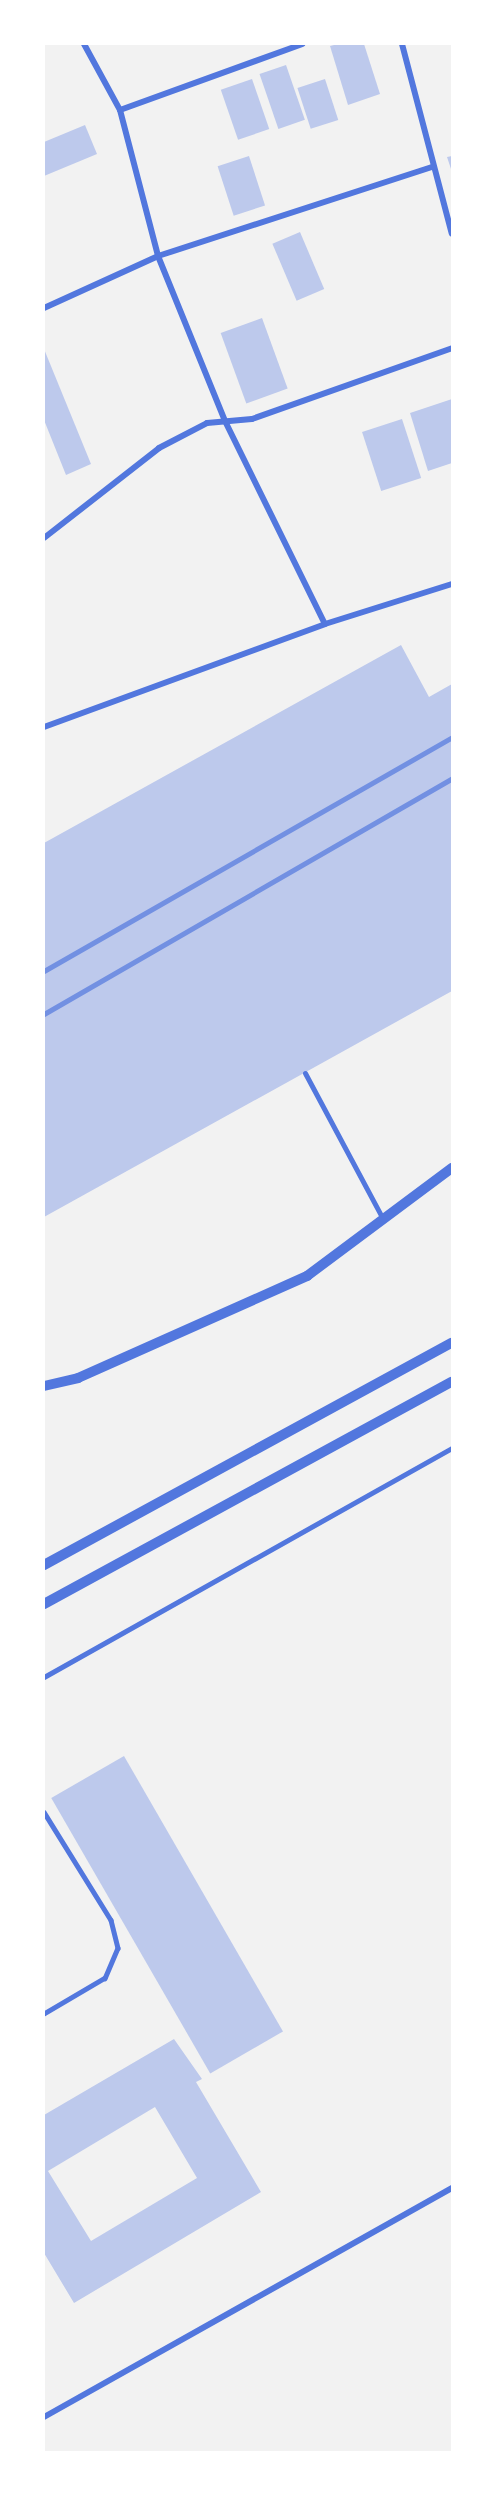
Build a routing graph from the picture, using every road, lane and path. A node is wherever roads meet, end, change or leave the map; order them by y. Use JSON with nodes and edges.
{"nodes":[{"id":1,"x":84,"y":44,"type":"edge"},
{"id":2,"x":302,"y":44,"type":"edge"},
{"id":3,"x":402,"y":44,"type":"edge"},
{"id":4,"x":120,"y":110,"type":"junction"},
{"id":5,"x":432,"y":167,"type":"junction"},
{"id":6,"x":453,"y":234,"type":"edge"},
{"id":7,"x":158,"y":256,"type":"junction"},
{"id":8,"x":44,"y":308,"type":"edge"},
{"id":9,"x":453,"y":348,"type":"edge"},
{"id":10,"x":225,"y":421,"type":"junction"},
{"id":11,"x":44,"y":538,"type":"edge"},
{"id":12,"x":453,"y":584,"type":"edge"},
{"id":13,"x":325,"y":624,"type":"junction"},
{"id":14,"x":44,"y":727,"type":"edge"},
{"id":15,"x":305,"y":1073,"type":"dead end"},
{"id":16,"x":453,"y":1168,"type":"edge"},
{"id":17,"x":383,"y":1219,"type":"junction"},
{"id":18,"x":453,"y":1343,"type":"edge"},
{"id":19,"x":453,"y":1382,"type":"edge"},
{"id":20,"x":44,"y":1386,"type":"edge"},
{"id":21,"x":453,"y":1448,"type":"edge"},
{"id":22,"x":44,"y":1565,"type":"edge"},
{"id":23,"x":44,"y":1604,"type":"edge"},
{"id":24,"x":44,"y":1677,"type":"edge"},
{"id":25,"x":44,"y":1812,"type":"edge"},
{"id":26,"x":44,"y":2014,"type":"edge"},
{"id":27,"x":453,"y":2188,"type":"edge"},
{"id":28,"x":44,"y":2417,"type":"edge"}],
"edges":[{"from":1,"to":4,"type":"street"},
{"from":2,"to":4,"type":"street"},
{"from":3,"to":5,"type":"street"},
{"from":4,"to":7,"type":"street"},
{"from":5,"to":6,"type":"street"},
{"from":5,"to":7,"type":"street"},
{"from":7,"to":8,"type":"street"},
{"from":7,"to":10,"type":"street"},
{"from":9,"to":10,"type":"street"},
{"from":10,"to":11,"type":"street"},
{"from":10,"to":13,"type":"street"},
{"from":12,"to":13,"type":"street"},
{"from":13,"to":14,"type":"street"},
{"from":15,"to":17,"type":"street"},
{"from":16,"to":17,"type":"street"},
{"from":17,"to":20,"type":"street"},
{"from":18,"to":22,"type":"street"},
{"from":19,"to":23,"type":"street"},
{"from":21,"to":24,"type":"lane"},
{"from":25,"to":26,"type":"lane"},
{"from":27,"to":28,"type":"street"}]}
